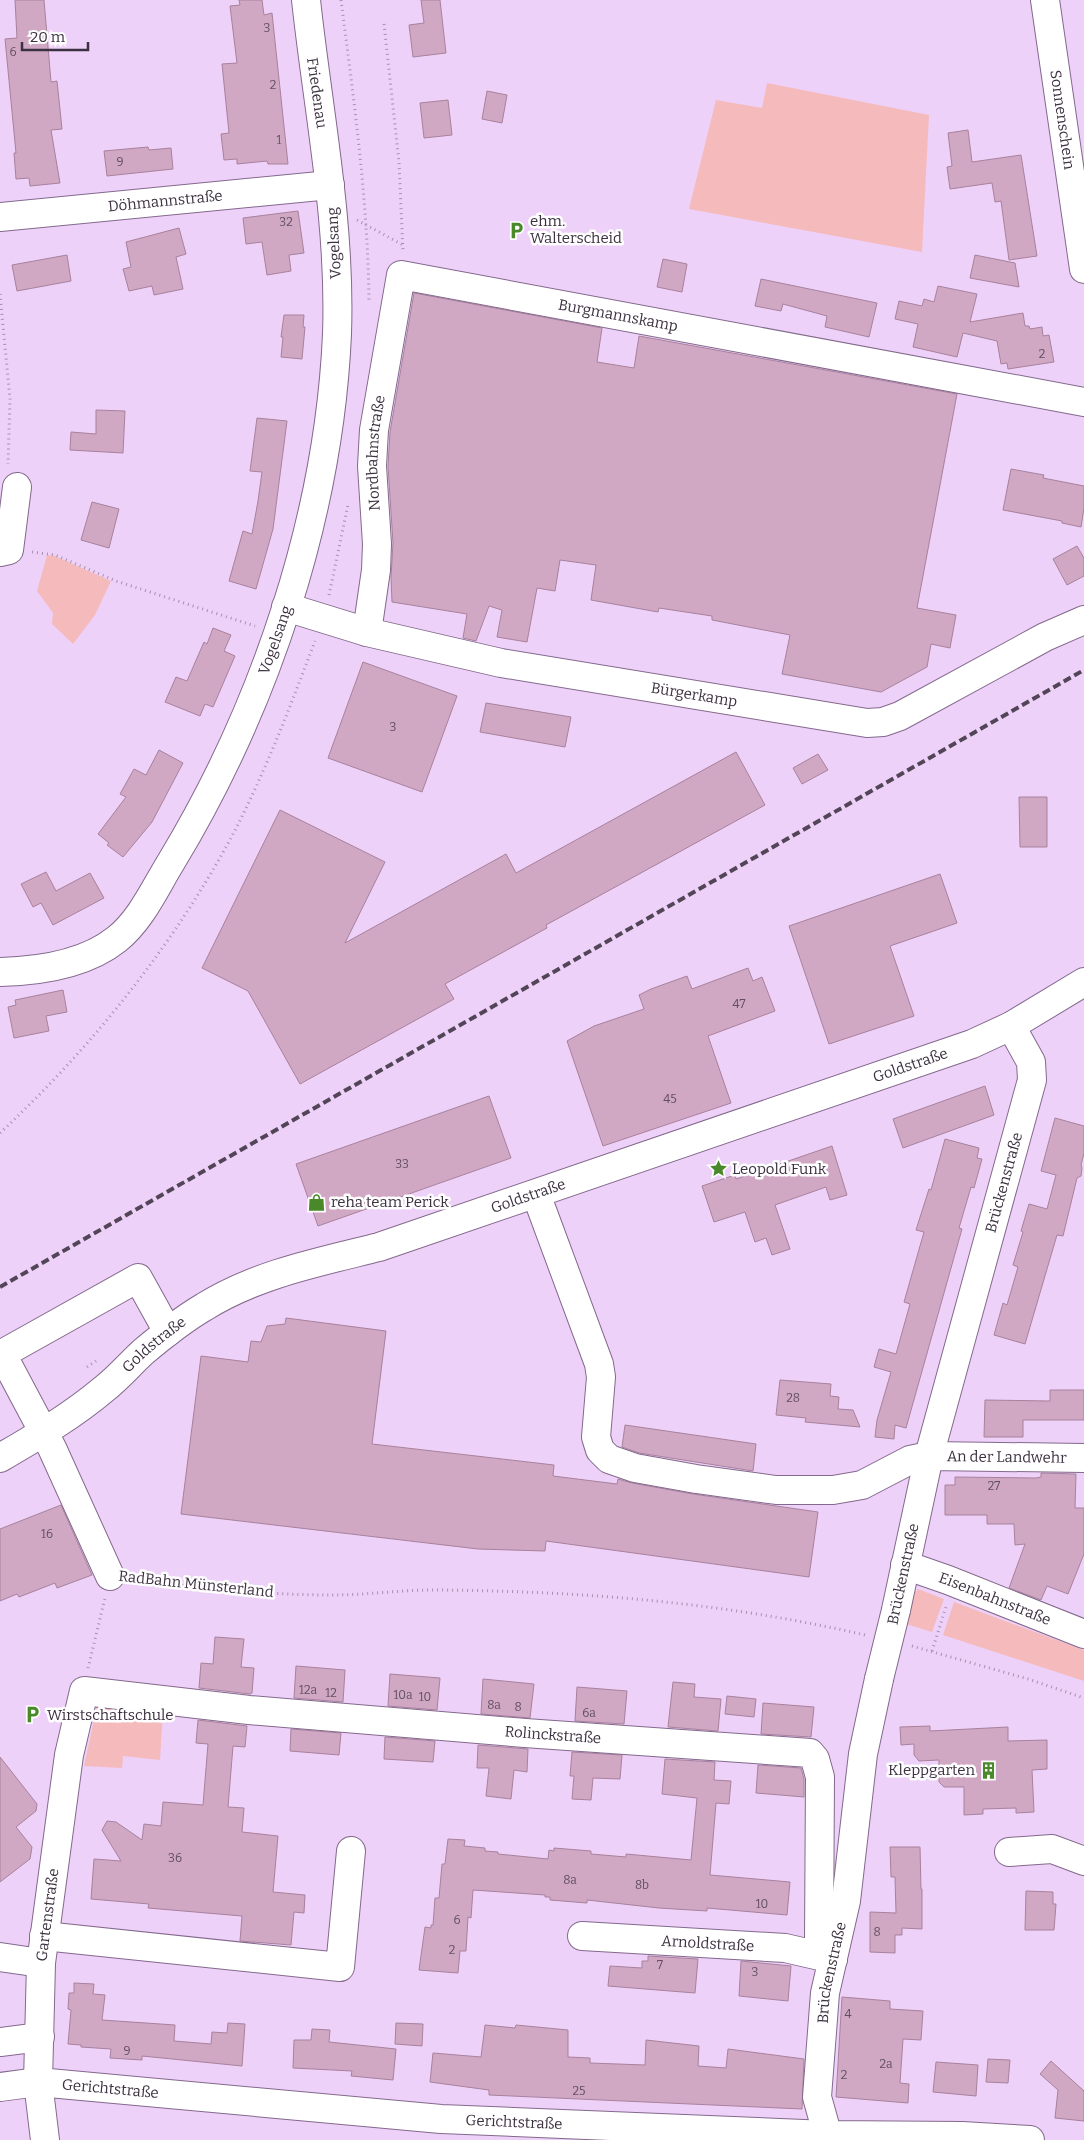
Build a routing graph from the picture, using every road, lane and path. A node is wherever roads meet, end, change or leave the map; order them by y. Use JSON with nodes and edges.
{"nodes":[{"id":1,"x":306,"y":0,"type":"edge"},
{"id":2,"x":1045,"y":0,"type":"edge"},
{"id":3,"x":384,"y":24,"type":"dead end"},
{"id":4,"x":332,"y":198,"type":"junction"},
{"id":5,"x":0,"y":217,"type":"edge"},
{"id":6,"x":403,"y":245,"type":"junction"},
{"id":7,"x":1084,"y":269,"type":"edge"},
{"id":8,"x":401,"y":275,"type":"junction"},
{"id":9,"x":0,"y":294,"type":"edge"},
{"id":10,"x":1084,"y":402,"type":"edge"},
{"id":11,"x":17,"y":487,"type":"joint"},
{"id":12,"x":4,"y":551,"type":"edge"},
{"id":13,"x":282,"y":620,"type":"junction"},
{"id":14,"x":1084,"y":620,"type":"edge"},
{"id":15,"x":367,"y":632,"type":"junction"},
{"id":16,"x":0,"y":972,"type":"edge"},
{"id":17,"x":1084,"y":982,"type":"edge"},
{"id":18,"x":1011,"y":1026,"type":"junction"},
{"id":19,"x":536,"y":1194,"type":"junction"},
{"id":20,"x":168,"y":1332,"type":"junction"},
{"id":21,"x":48,"y":1441,"type":"junction"},
{"id":22,"x":929,"y":1456,"type":"junction"},
{"id":23,"x":0,"y":1458,"type":"edge"},
{"id":24,"x":1084,"y":1458,"type":"edge"},
{"id":25,"x":905,"y":1565,"type":"junction"},
{"id":26,"x":110,"y":1576,"type":"junction"},
{"id":27,"x":949,"y":1600,"type":"dead end"},
{"id":28,"x":1084,"y":1634,"type":"edge"},
{"id":29,"x":866,"y":1636,"type":"dead end"},
{"id":30,"x":904,"y":1644,"type":"dead end"},
{"id":31,"x":932,"y":1651,"type":"junction"},
{"id":32,"x":84,"y":1691,"type":"junction"},
{"id":33,"x":1084,"y":1698,"type":"edge"},
{"id":34,"x":351,"y":1851,"type":"dead end"},
{"id":35,"x":1009,"y":1852,"type":"dead end"},
{"id":36,"x":1084,"y":1861,"type":"edge"},
{"id":37,"x":44,"y":1936,"type":"junction"},
{"id":38,"x":582,"y":1936,"type":"dead end"},
{"id":39,"x":0,"y":1958,"type":"edge"},
{"id":40,"x":833,"y":1960,"type":"junction"},
{"id":41,"x":41,"y":1963,"type":"junction"},
{"id":42,"x":40,"y":2037,"type":"junction"},
{"id":43,"x":0,"y":2042,"type":"edge"},
{"id":44,"x":38,"y":2082,"type":"junction"},
{"id":45,"x":0,"y":2087,"type":"edge"},
{"id":46,"x":829,"y":2138,"type":"edge"},
{"id":47,"x":45,"y":2140,"type":"edge"},
{"id":48,"x":1030,"y":2140,"type":"edge"}],
"edges":[{"from":1,"to":4,"type":"street","name":"Friedenau"},
{"from":2,"to":7,"type":"street","name":"Sonnenschein"},
{"from":3,"to":6,"type":"path"},
{"from":4,"to":5,"type":"street","name":"Döhmannstraße"},
{"from":4,"to":6,"type":"path"},
{"from":4,"to":13,"type":"street","name":"Vogelsang"},
{"from":6,"to":8,"type":"path"},
{"from":8,"to":10,"type":"street","name":"Burgmannskamp"},
{"from":8,"to":15,"type":"street","name":"Nordbahnstraße"},
{"from":9,"to":11,"type":"path"},
{"from":11,"to":12,"type":"street"},
{"from":12,"to":13,"type":"path"},
{"from":13,"to":15,"type":"street","name":"Bürgerkamp"},
{"from":13,"to":16,"type":"street","name":"Vogelsang"},
{"from":14,"to":15,"type":"street","name":"Bürgerkamp"},
{"from":17,"to":18,"type":"street","name":"Goldstraße"},
{"from":18,"to":19,"type":"street","name":"Goldstraße"},
{"from":18,"to":22,"type":"street","name":"Brückenstraße"},
{"from":19,"to":20,"type":"street","name":"Goldstraße"},
{"from":19,"to":22,"type":"street","name":"An der Landwehr"},
{"from":20,"to":21,"type":"street","name":"Goldstraße"},
{"from":20,"to":21,"type":"street","name":"RadBahn Münsterland"},
{"from":21,"to":23,"type":"street","name":"Goldstraße"},
{"from":21,"to":26,"type":"street","name":"RadBahn Münsterland"},
{"from":22,"to":24,"type":"street","name":"An der Landwehr"},
{"from":22,"to":25,"type":"street","name":"Brückenstraße"},
{"from":25,"to":28,"type":"street","name":"Eisenbahnstraße"},
{"from":25,"to":40,"type":"street","name":"Brückenstraße","bridge":true},
{"from":26,"to":29,"type":"path","name":"RadBahn Münsterland"},
{"from":26,"to":32,"type":"path"},
{"from":27,"to":31,"type":"path"},
{"from":30,"to":31,"type":"path"},
{"from":31,"to":33,"type":"path"},
{"from":32,"to":37,"type":"street","name":"Gartenstraße"},
{"from":32,"to":40,"type":"street","name":"Rolinckstraße"},
{"from":34,"to":37,"type":"street"},
{"from":35,"to":36,"type":"street"},
{"from":37,"to":41,"type":"street","name":"Gartenstraße"},
{"from":38,"to":40,"type":"street","name":"Arnoldstraße"},
{"from":39,"to":41,"type":"street"},
{"from":40,"to":46,"type":"street","name":"Brückenstraße"},
{"from":41,"to":42,"type":"street","name":"Gartenstraße"},
{"from":42,"to":43,"type":"street"},
{"from":42,"to":44,"type":"street","name":"Gartenstraße"},
{"from":44,"to":45,"type":"street","name":"Gerichtstraße"},
{"from":44,"to":46,"type":"street","name":"Gerichtstraße"},
{"from":44,"to":47,"type":"street","name":"Gartenstraße"},
{"from":46,"to":48,"type":"street","name":"Gerichtstraße"}]}
